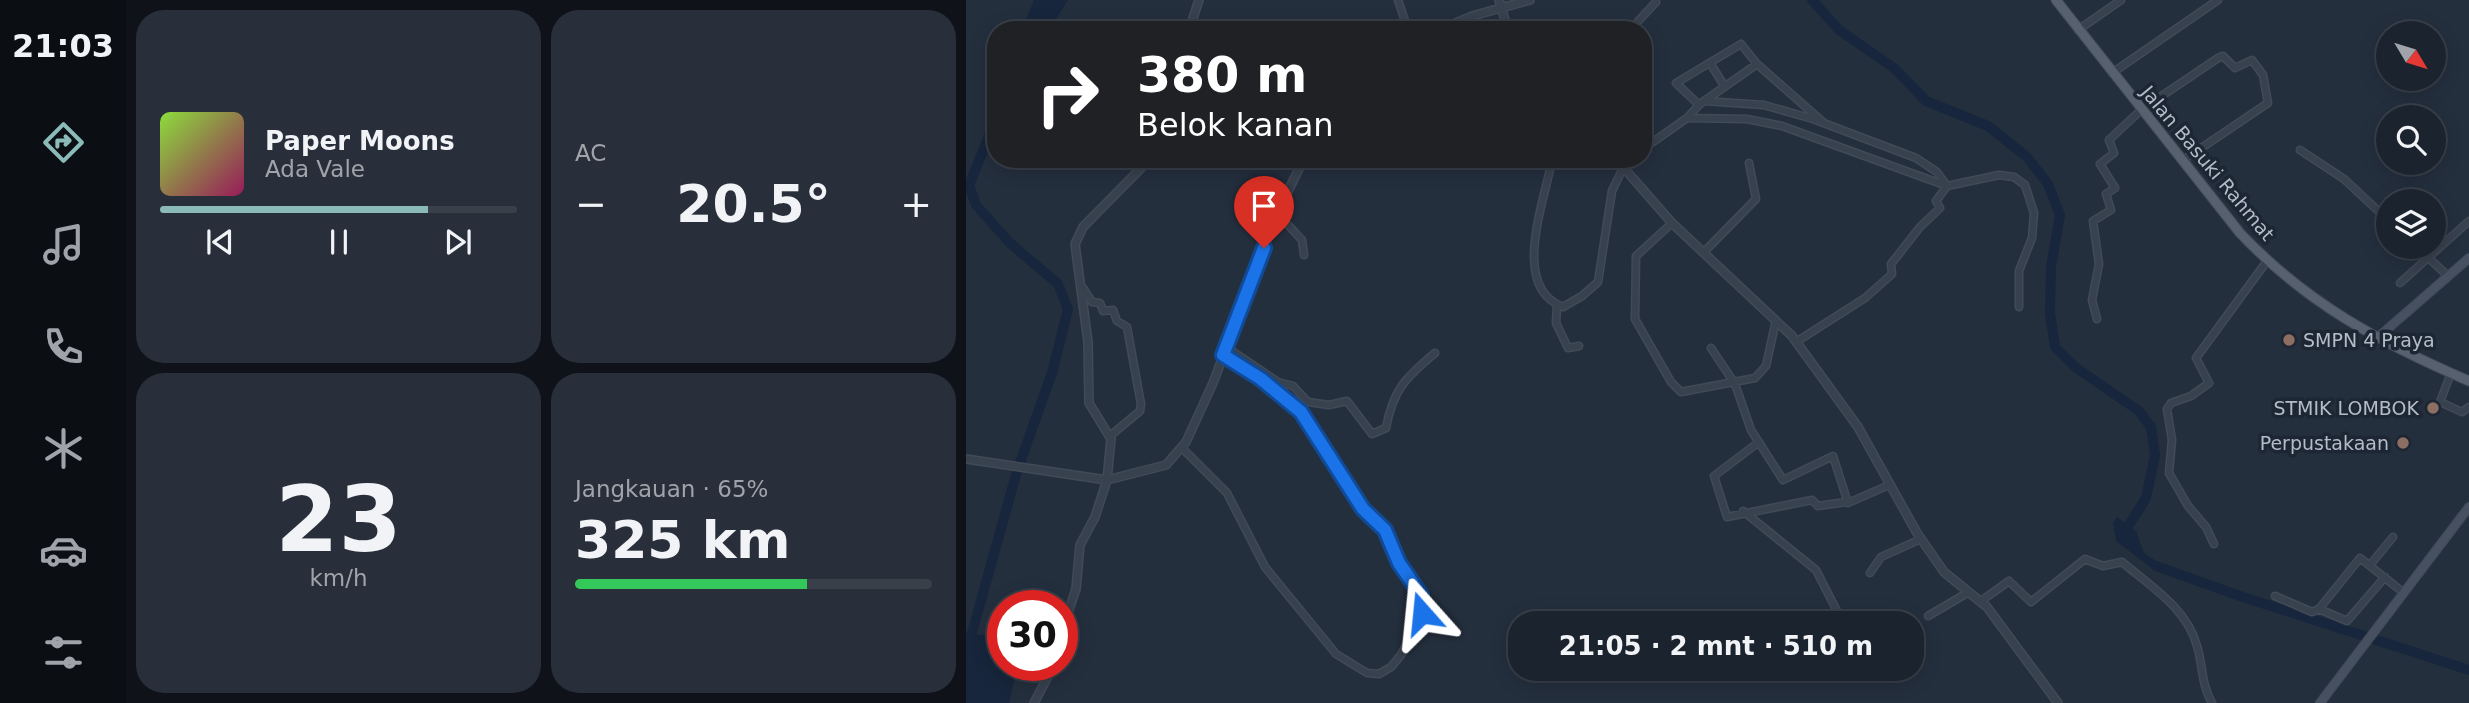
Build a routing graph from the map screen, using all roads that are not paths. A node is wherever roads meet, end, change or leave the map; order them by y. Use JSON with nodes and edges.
{"nodes":[{"id":1,"x":1199,"y":0,"type":"edge"},
{"id":2,"x":1398,"y":0,"type":"edge"},
{"id":3,"x":1530,"y":0,"type":"edge"},
{"id":4,"x":2056,"y":0,"type":"edge"},
{"id":5,"x":2121,"y":0,"type":"edge"},
{"id":6,"x":2218,"y":0,"type":"edge"},
{"id":7,"x":1656,"y":2,"type":"dead end"},
{"id":8,"x":1500,"y":4,"type":"edge"},
{"id":9,"x":1192,"y":21,"type":"edge"},
{"id":10,"x":1405,"y":21,"type":"edge"},
{"id":11,"x":1460,"y":21,"type":"edge"},
{"id":12,"x":1505,"y":21,"type":"edge"},
{"id":13,"x":1638,"y":21,"type":"edge"},
{"id":14,"x":2078,"y":30,"type":"junction"},
{"id":15,"x":1710,"y":63,"type":"junction"},
{"id":16,"x":1757,"y":64,"type":"junction"},
{"id":17,"x":2112,"y":73,"type":"junction"},
{"id":18,"x":1725,"y":87,"type":"junction"},
{"id":19,"x":1702,"y":103,"type":"junction"},
{"id":20,"x":2141,"y":110,"type":"junction"},
{"id":21,"x":1687,"y":118,"type":"junction"},
{"id":22,"x":1824,"y":124,"type":"junction"},
{"id":23,"x":1652,"y":143,"type":"edge"},
{"id":24,"x":2300,"y":150,"type":"dead end"},
{"id":25,"x":2182,"y":161,"type":"junction"},
{"id":26,"x":1749,"y":163,"type":"dead end"},
{"id":27,"x":1141,"y":168,"type":"edge"},
{"id":28,"x":1300,"y":168,"type":"edge"},
{"id":29,"x":1550,"y":168,"type":"edge"},
{"id":30,"x":1623,"y":168,"type":"joint"},
{"id":31,"x":1947,"y":186,"type":"junction"},
{"id":32,"x":2376,"y":209,"type":"edge"},
{"id":33,"x":1277,"y":213,"type":"junction"},
{"id":34,"x":2469,"y":221,"type":"edge"},
{"id":35,"x":1672,"y":223,"type":"junction"},
{"id":36,"x":2446,"y":241,"type":"edge"},
{"id":37,"x":1705,"y":251,"type":"junction"},
{"id":38,"x":1304,"y":255,"type":"dead end"},
{"id":39,"x":2469,"y":258,"type":"edge"},
{"id":40,"x":2426,"y":259,"type":"edge"},
{"id":41,"x":2430,"y":259,"type":"edge"},
{"id":42,"x":2267,"y":261,"type":"junction"},
{"id":43,"x":2448,"y":276,"type":"junction"},
{"id":44,"x":2400,"y":283,"type":"dead end"},
{"id":45,"x":1083,"y":288,"type":"junction"},
{"id":46,"x":1557,"y":304,"type":"junction"},
{"id":47,"x":2019,"y":307,"type":"dead end"},
{"id":48,"x":2097,"y":319,"type":"dead end"},
{"id":49,"x":1776,"y":320,"type":"junction"},
{"id":50,"x":2376,"y":339,"type":"junction"},
{"id":51,"x":1796,"y":342,"type":"junction"},
{"id":52,"x":1579,"y":346,"type":"dead end"},
{"id":53,"x":1711,"y":348,"type":"dead end"},
{"id":54,"x":1224,"y":351,"type":"junction"},
{"id":55,"x":1435,"y":354,"type":"dead end"},
{"id":56,"x":2451,"y":373,"type":"junction"},
{"id":57,"x":2469,"y":381,"type":"edge"},
{"id":58,"x":1735,"y":384,"type":"junction"},
{"id":59,"x":2469,"y":407,"type":"edge"},
{"id":60,"x":1110,"y":436,"type":"junction"},
{"id":61,"x":1759,"y":442,"type":"junction"},
{"id":62,"x":1182,"y":448,"type":"junction"},
{"id":63,"x":966,"y":459,"type":"edge"},
{"id":64,"x":1107,"y":480,"type":"junction"},
{"id":65,"x":1889,"y":485,"type":"junction"},
{"id":66,"x":1846,"y":502,"type":"junction"},
{"id":67,"x":2469,"y":507,"type":"edge"},
{"id":68,"x":1743,"y":511,"type":"junction"},
{"id":69,"x":2460,"y":517,"type":"junction"},
{"id":70,"x":2469,"y":523,"type":"edge"},
{"id":71,"x":2393,"y":537,"type":"dead end"},
{"id":72,"x":1921,"y":539,"type":"junction"},
{"id":73,"x":2214,"y":544,"type":"dead end"},
{"id":74,"x":2370,"y":565,"type":"junction"},
{"id":75,"x":1870,"y":573,"type":"dead end"},
{"id":76,"x":2385,"y":577,"type":"junction"},
{"id":77,"x":1076,"y":590,"type":"edge"},
{"id":78,"x":1969,"y":592,"type":"junction"},
{"id":79,"x":2404,"y":593,"type":"junction"},
{"id":80,"x":2275,"y":596,"type":"dead end"},
{"id":81,"x":1981,"y":601,"type":"junction"},
{"id":82,"x":2319,"y":610,"type":"junction"},
{"id":83,"x":1837,"y":611,"type":"edge"},
{"id":84,"x":1928,"y":617,"type":"dead end"},
{"id":85,"x":1046,"y":681,"type":"edge"},
{"id":86,"x":1034,"y":703,"type":"edge"},
{"id":87,"x":2058,"y":703,"type":"edge"},
{"id":88,"x":2211,"y":703,"type":"edge"},
{"id":89,"x":2320,"y":703,"type":"edge"}],
"edges":[{"from":1,"to":9,"type":"street"},
{"from":2,"to":10,"type":"street"},
{"from":3,"to":8,"type":"street"},
{"from":4,"to":14,"type":"main road","name":"Jalan Basuki Rahmat"},
{"from":5,"to":14,"type":"street"},
{"from":6,"to":17,"type":"street"},
{"from":7,"to":13,"type":"street"},
{"from":8,"to":11,"type":"street"},
{"from":8,"to":12,"type":"street"},
{"from":14,"to":17,"type":"main road","name":"Jalan Basuki Rahmat"},
{"from":15,"to":16,"type":"street"},
{"from":15,"to":18,"type":"street"},
{"from":15,"to":19,"type":"street"},
{"from":16,"to":18,"type":"street"},
{"from":16,"to":22,"type":"street"},
{"from":17,"to":20,"type":"main road","name":"Jalan Basuki Rahmat"},
{"from":18,"to":19,"type":"street"},
{"from":19,"to":21,"type":"street"},
{"from":19,"to":22,"type":"street"},
{"from":20,"to":25,"type":"main road","name":"Jalan Basuki Rahmat"},
{"from":20,"to":25,"type":"street"},
{"from":20,"to":48,"type":"street"},
{"from":21,"to":23,"type":"street"},
{"from":21,"to":31,"type":"street"},
{"from":22,"to":31,"type":"street"},
{"from":24,"to":32,"type":"street"},
{"from":25,"to":42,"type":"main road","name":"Jalan Basuki Rahmat"},
{"from":26,"to":37,"type":"street"},
{"from":27,"to":45,"type":"street"},
{"from":28,"to":33,"type":"street"},
{"from":29,"to":46,"type":"street"},
{"from":30,"to":35,"type":"street"},
{"from":30,"to":46,"type":"street"},
{"from":31,"to":47,"type":"street"},
{"from":31,"to":51,"type":"street"},
{"from":33,"to":38,"type":"street"},
{"from":33,"to":54,"type":"street"},
{"from":34,"to":36,"type":"street"},
{"from":35,"to":37,"type":"street"},
{"from":35,"to":58,"type":"street"},
{"from":37,"to":49,"type":"street"},
{"from":39,"to":43,"type":"main road"},
{"from":40,"to":44,"type":"street"},
{"from":41,"to":43,"type":"street"},
{"from":42,"to":50,"type":"main road","name":"Jalan Basuki Rahmat"},
{"from":42,"to":73,"type":"street"},
{"from":43,"to":50,"type":"main road"},
{"from":45,"to":60,"type":"street"},
{"from":45,"to":60,"type":"street"},
{"from":46,"to":52,"type":"street"},
{"from":49,"to":51,"type":"street"},
{"from":49,"to":58,"type":"street"},
{"from":50,"to":56,"type":"main road","name":"Jalan Basuki Rahmat"},
{"from":51,"to":65,"type":"street"},
{"from":53,"to":58,"type":"street"},
{"from":54,"to":55,"type":"street"},
{"from":54,"to":62,"type":"street"},
{"from":54,"to":62,"type":"street"},
{"from":56,"to":57,"type":"main road","name":"Jalan Basuki Rahmat"},
{"from":56,"to":59,"type":"street"},
{"from":58,"to":61,"type":"street"},
{"from":60,"to":64,"type":"street"},
{"from":61,"to":66,"type":"street"},
{"from":61,"to":68,"type":"street"},
{"from":62,"to":64,"type":"street"},
{"from":63,"to":64,"type":"street"},
{"from":64,"to":77,"type":"street"},
{"from":65,"to":66,"type":"street"},
{"from":65,"to":72,"type":"street"},
{"from":66,"to":68,"type":"street"},
{"from":67,"to":69,"type":"main road"},
{"from":68,"to":83,"type":"street"},
{"from":69,"to":70,"type":"street"},
{"from":69,"to":79,"type":"main road"},
{"from":71,"to":74,"type":"street"},
{"from":72,"to":75,"type":"street"},
{"from":72,"to":78,"type":"street"},
{"from":74,"to":76,"type":"street"},
{"from":74,"to":82,"type":"street"},
{"from":76,"to":79,"type":"street"},
{"from":76,"to":82,"type":"street"},
{"from":78,"to":81,"type":"street"},
{"from":78,"to":84,"type":"street"},
{"from":79,"to":89,"type":"main road"},
{"from":80,"to":82,"type":"street"},
{"from":81,"to":87,"type":"street"},
{"from":81,"to":88,"type":"street"},
{"from":85,"to":86,"type":"street"}]}
